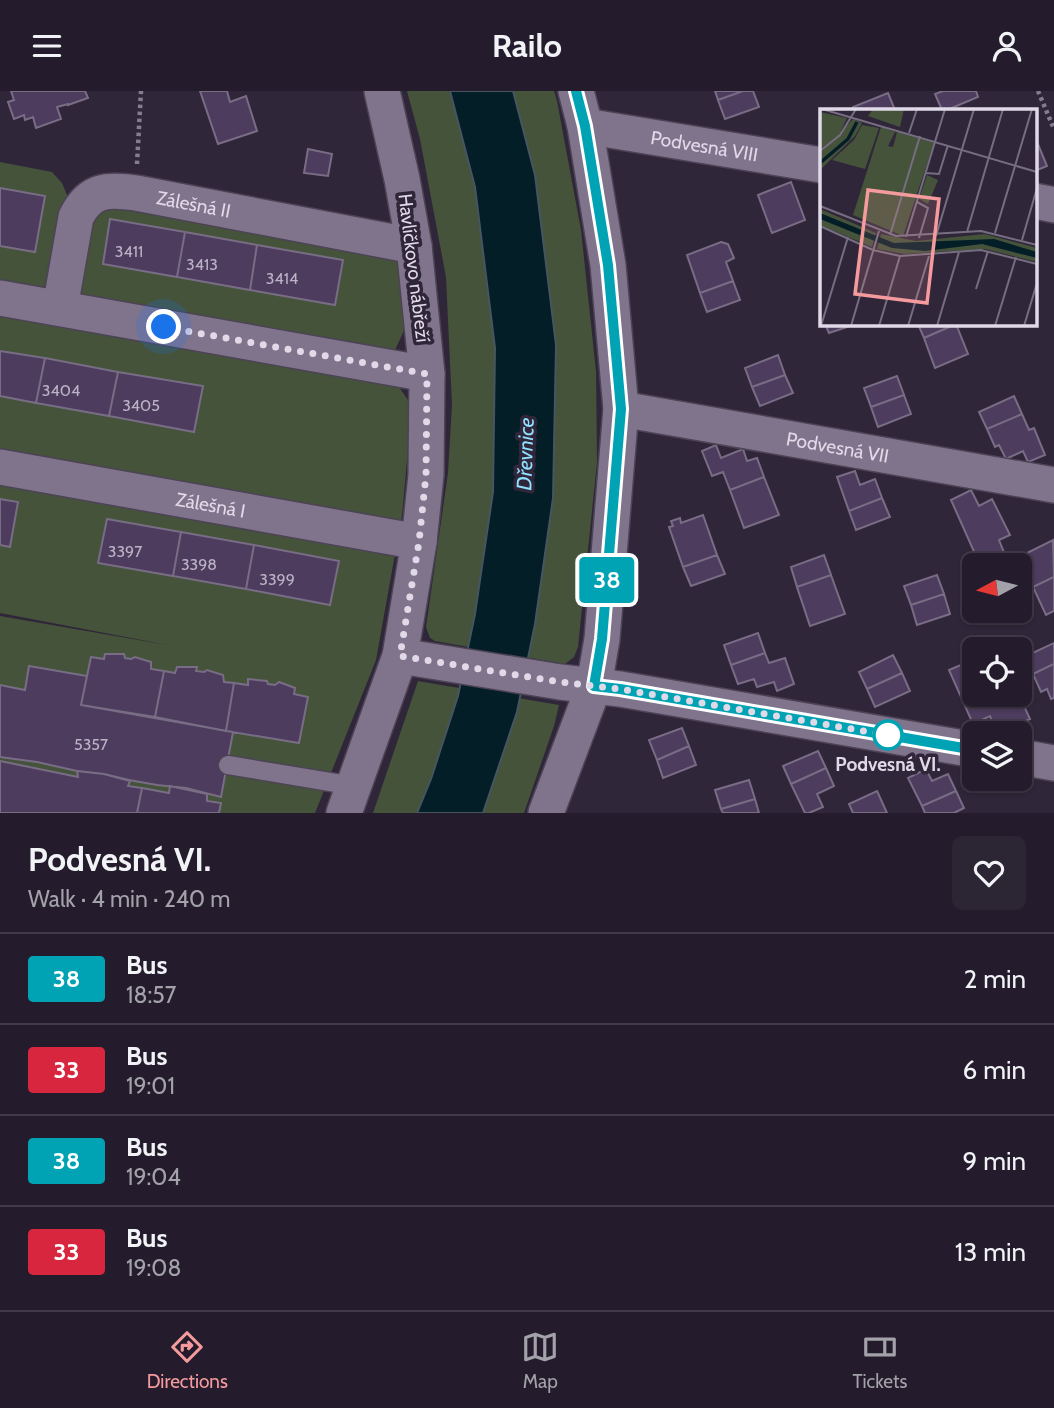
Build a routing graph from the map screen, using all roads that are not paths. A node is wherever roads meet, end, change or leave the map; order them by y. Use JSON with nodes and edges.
{"nodes":[{"id":1,"x":382,"y":91,"type":"edge"},
{"id":2,"x":576,"y":91,"type":"edge"},
{"id":3,"x":585,"y":126,"type":"junction"},
{"id":4,"x":820,"y":165,"type":"edge"},
{"id":5,"x":1036,"y":201,"type":"edge"},
{"id":6,"x":1054,"y":205,"type":"edge"},
{"id":7,"x":414,"y":246,"type":"junction"},
{"id":8,"x":0,"y":297,"type":"edge"},
{"id":9,"x":60,"y":308,"type":"junction"},
{"id":10,"x":427,"y":374,"type":"junction"},
{"id":11,"x":621,"y":409,"type":"junction"},
{"id":12,"x":0,"y":467,"type":"edge"},
{"id":13,"x":1054,"y":485,"type":"edge"},
{"id":14,"x":419,"y":542,"type":"junction"},
{"id":15,"x":412,"y":658,"type":"junction"},
{"id":16,"x":577,"y":684,"type":"junction"},
{"id":17,"x":962,"y":748,"type":"edge"},
{"id":18,"x":1032,"y":759,"type":"edge"},
{"id":19,"x":1054,"y":763,"type":"edge"},
{"id":20,"x":228,"y":765,"type":"dead end"},
{"id":21,"x":349,"y":800,"type":"edge"},
{"id":22,"x":546,"y":813,"type":"edge"}],
"edges":[{"from":1,"to":7,"type":"street","name":"Havlíčkovo nábřeží"},
{"from":2,"to":3,"type":"street"},
{"from":3,"to":4,"type":"street","name":"Podvesná VIII"},
{"from":3,"to":11,"type":"street"},
{"from":5,"to":6,"type":"street"},
{"from":7,"to":9,"type":"street","name":"Zálešná II"},
{"from":7,"to":10,"type":"street","name":"Havlíčkovo nábřeží"},
{"from":8,"to":9,"type":"street"},
{"from":9,"to":10,"type":"street"},
{"from":10,"to":14,"type":"street","name":"Havlíčkovo nábřeží"},
{"from":11,"to":13,"type":"street","name":"Podvesná VII"},
{"from":11,"to":16,"type":"street"},
{"from":12,"to":14,"type":"street","name":"Zálešná I"},
{"from":14,"to":15,"type":"street","name":"Havlíčkovo nábřeží"},
{"from":15,"to":16,"type":"street"},
{"from":15,"to":21,"type":"street","name":"Havlíčkovo nábřeží"},
{"from":16,"to":17,"type":"street"},
{"from":16,"to":22,"type":"street"},
{"from":18,"to":19,"type":"street"},
{"from":20,"to":21,"type":"lane"}]}
